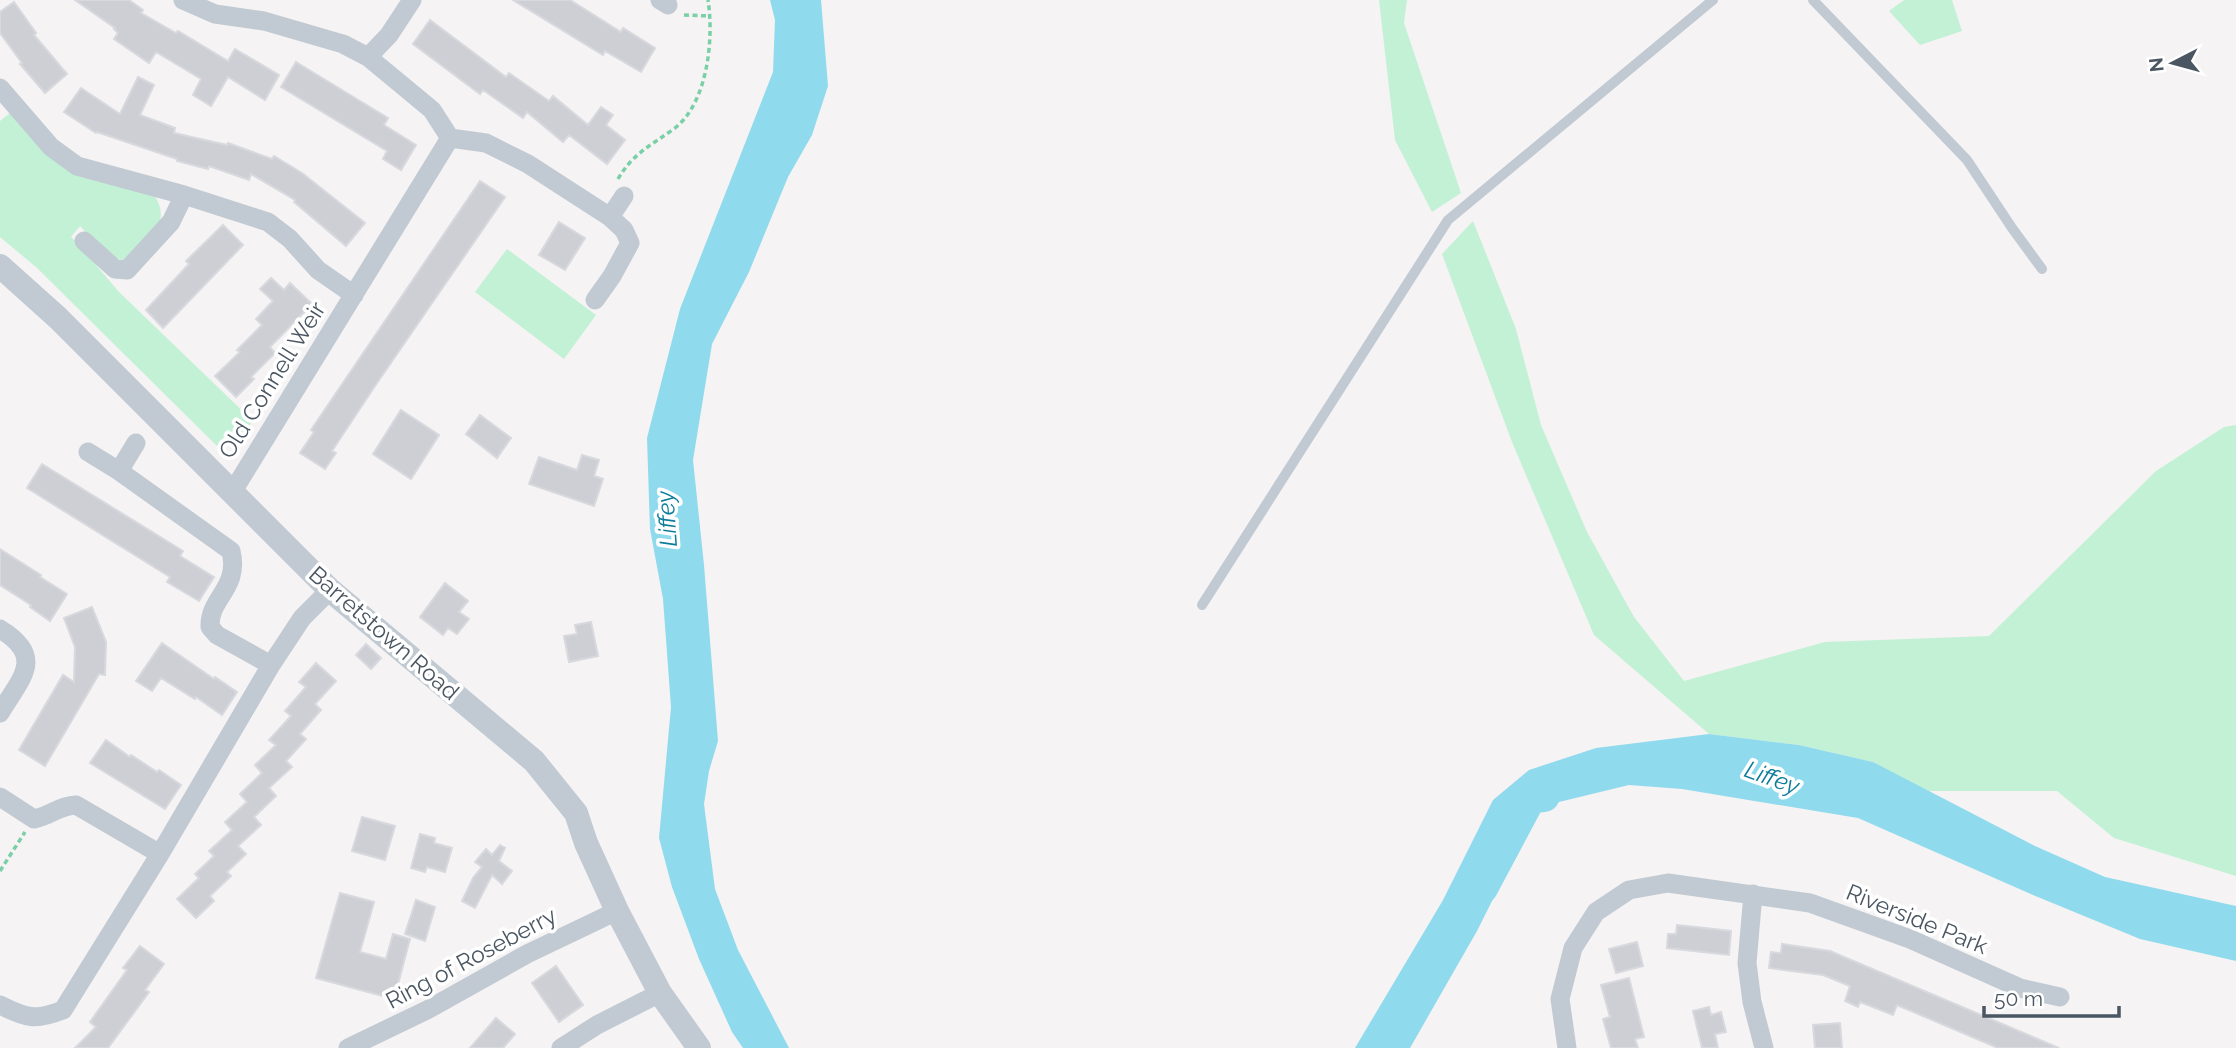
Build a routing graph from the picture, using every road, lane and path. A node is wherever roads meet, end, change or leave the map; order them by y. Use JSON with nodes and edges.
{"nodes":[{"id":1,"x":183,"y":0,"type":"edge"},
{"id":2,"x":412,"y":0,"type":"edge"},
{"id":3,"x":708,"y":0,"type":"edge"},
{"id":4,"x":1713,"y":0,"type":"edge"},
{"id":5,"x":1813,"y":0,"type":"edge"},
{"id":6,"x":368,"y":57,"type":"junction"},
{"id":7,"x":0,"y":88,"type":"edge"},
{"id":8,"x":450,"y":138,"type":"junction"},
{"id":9,"x":184,"y":195,"type":"junction"},
{"id":10,"x":624,"y":196,"type":"joint"},
{"id":11,"x":610,"y":217,"type":"junction"},
{"id":12,"x":84,"y":241,"type":"dead end"},
{"id":13,"x":0,"y":266,"type":"edge"},
{"id":14,"x":2042,"y":269,"type":"dead end"},
{"id":15,"x":354,"y":295,"type":"junction"},
{"id":16,"x":595,"y":300,"type":"dead end"},
{"id":17,"x":136,"y":443,"type":"dead end"},
{"id":18,"x":88,"y":452,"type":"dead end"},
{"id":19,"x":119,"y":471,"type":"junction"},
{"id":20,"x":233,"y":491,"type":"junction"},
{"id":21,"x":330,"y":590,"type":"junction"},
{"id":22,"x":1202,"y":605,"type":"dead end"},
{"id":23,"x":0,"y":629,"type":"edge"},
{"id":24,"x":271,"y":665,"type":"junction"},
{"id":25,"x":0,"y":713,"type":"edge"},
{"id":26,"x":0,"y":797,"type":"edge"},
{"id":27,"x":34,"y":819,"type":"junction"},
{"id":28,"x":160,"y":854,"type":"junction"},
{"id":29,"x":0,"y":872,"type":"edge"},
{"id":30,"x":1753,"y":894,"type":"junction"},
{"id":31,"x":617,"y":911,"type":"junction"},
{"id":32,"x":660,"y":993,"type":"junction"},
{"id":33,"x":2060,"y":997,"type":"dead end"},
{"id":34,"x":0,"y":1004,"type":"edge"},
{"id":35,"x":348,"y":1048,"type":"edge"},
{"id":36,"x":561,"y":1048,"type":"edge"},
{"id":37,"x":699,"y":1048,"type":"edge"},
{"id":38,"x":1567,"y":1048,"type":"edge"},
{"id":39,"x":1765,"y":1048,"type":"edge"}],
"edges":[{"from":1,"to":6,"type":"street"},
{"from":2,"to":6,"type":"street"},
{"from":3,"to":10,"type":"path"},
{"from":4,"to":22,"type":"lane"},
{"from":5,"to":14,"type":"lane"},
{"from":6,"to":8,"type":"street"},
{"from":7,"to":9,"type":"street","name":"Old Connell Weir"},
{"from":8,"to":11,"type":"street"},
{"from":8,"to":15,"type":"street","name":"Old Connell Weir"},
{"from":9,"to":12,"type":"street"},
{"from":9,"to":15,"type":"street","name":"Old Connell Weir"},
{"from":10,"to":11,"type":"street"},
{"from":11,"to":16,"type":"street"},
{"from":13,"to":20,"type":"street","name":"Barretstown Road"},
{"from":15,"to":20,"type":"street","name":"Old Connell Weir"},
{"from":17,"to":19,"type":"street"},
{"from":18,"to":19,"type":"street"},
{"from":19,"to":24,"type":"street"},
{"from":20,"to":21,"type":"street","name":"Barretstown Road"},
{"from":21,"to":24,"type":"street"},
{"from":21,"to":31,"type":"street","name":"Barretstown Road"},
{"from":23,"to":25,"type":"street"},
{"from":24,"to":28,"type":"street"},
{"from":26,"to":27,"type":"street"},
{"from":27,"to":28,"type":"street"},
{"from":27,"to":29,"type":"path"},
{"from":28,"to":34,"type":"street"},
{"from":30,"to":33,"type":"street","name":"Riverside Park"},
{"from":30,"to":38,"type":"street","name":"Riverside Park"},
{"from":30,"to":39,"type":"street"},
{"from":31,"to":32,"type":"street","name":"Barretstown Road"},
{"from":31,"to":35,"type":"street","name":"Ring of Roseberry"},
{"from":32,"to":36,"type":"street"},
{"from":32,"to":37,"type":"street","name":"Barretstown Road"}]}
